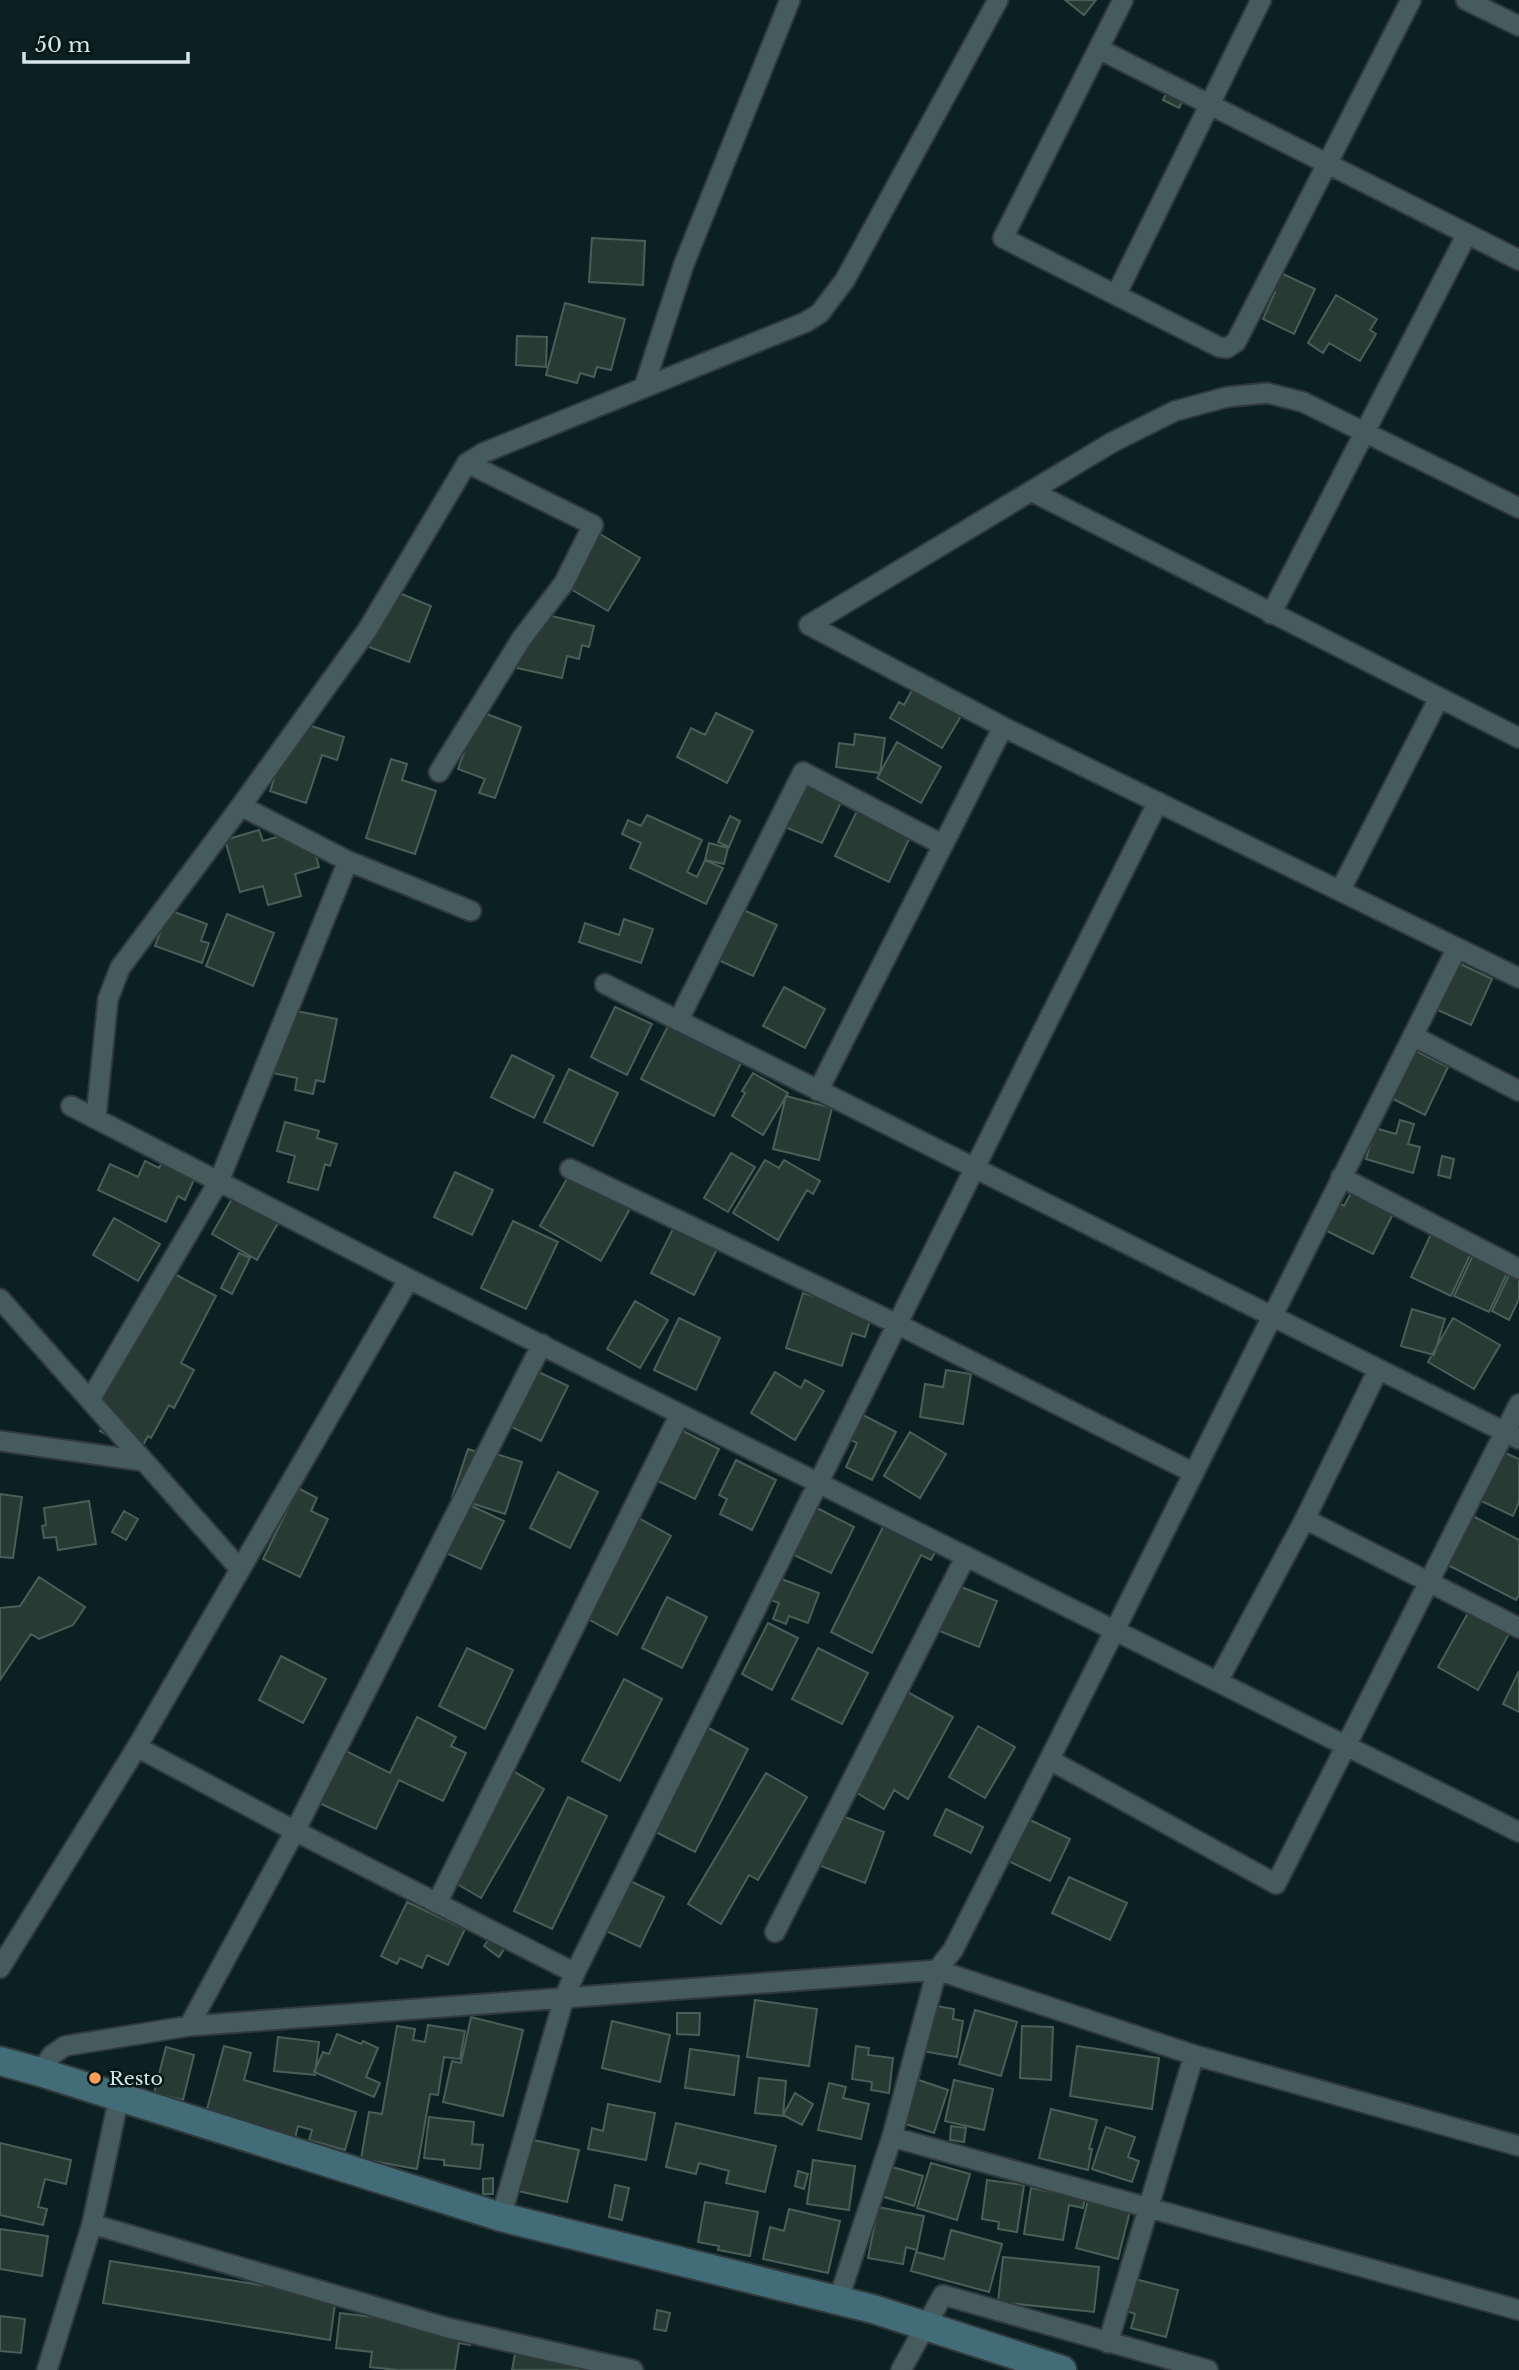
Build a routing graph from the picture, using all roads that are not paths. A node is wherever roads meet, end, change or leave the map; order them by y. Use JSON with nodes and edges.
{"nodes":[{"id":1,"x":790,"y":0,"type":"edge"},
{"id":2,"x":998,"y":0,"type":"edge"},
{"id":3,"x":1123,"y":0,"type":"edge"},
{"id":4,"x":1261,"y":0,"type":"edge"},
{"id":5,"x":1411,"y":0,"type":"edge"},
{"id":6,"x":1466,"y":0,"type":"edge"},
{"id":7,"x":1519,"y":26,"type":"edge"},
{"id":8,"x":1099,"y":49,"type":"junction"},
{"id":9,"x":1210,"y":104,"type":"junction"},
{"id":10,"x":1328,"y":164,"type":"junction"},
{"id":11,"x":1467,"y":234,"type":"junction"},
{"id":12,"x":1519,"y":260,"type":"edge"},
{"id":13,"x":1116,"y":295,"type":"junction"},
{"id":14,"x":644,"y":387,"type":"junction"},
{"id":15,"x":1365,"y":431,"type":"junction"},
{"id":16,"x":467,"y":463,"type":"junction"},
{"id":17,"x":1033,"y":492,"type":"junction"},
{"id":18,"x":1519,"y":508,"type":"edge"},
{"id":19,"x":1271,"y":614,"type":"junction"},
{"id":20,"x":1439,"y":698,"type":"junction"},
{"id":21,"x":1003,"y":727,"type":"junction"},
{"id":22,"x":1519,"y":738,"type":"edge"},
{"id":23,"x":439,"y":772,"type":"dead end"},
{"id":24,"x":1158,"y":802,"type":"junction"},
{"id":25,"x":242,"y":806,"type":"junction"},
{"id":26,"x":943,"y":845,"type":"junction"},
{"id":27,"x":348,"y":861,"type":"junction"},
{"id":28,"x":1340,"y":891,"type":"junction"},
{"id":29,"x":471,"y":911,"type":"dead end"},
{"id":30,"x":1457,"y":948,"type":"junction"},
{"id":31,"x":1519,"y":978,"type":"edge"},
{"id":32,"x":605,"y":984,"type":"dead end"},
{"id":33,"x":678,"y":1021,"type":"junction"},
{"id":34,"x":1413,"y":1036,"type":"junction"},
{"id":35,"x":818,"y":1091,"type":"junction"},
{"id":36,"x":1519,"y":1091,"type":"edge"},
{"id":37,"x":71,"y":1106,"type":"dead end"},
{"id":38,"x":96,"y":1117,"type":"junction"},
{"id":39,"x":570,"y":1169,"type":"dead end"},
{"id":40,"x":972,"y":1169,"type":"junction"},
{"id":41,"x":1341,"y":1177,"type":"junction"},
{"id":42,"x":219,"y":1181,"type":"junction"},
{"id":43,"x":1519,"y":1269,"type":"edge"},
{"id":44,"x":409,"y":1279,"type":"junction"},
{"id":45,"x":0,"y":1299,"type":"edge"},
{"id":46,"x":1270,"y":1317,"type":"junction"},
{"id":47,"x":897,"y":1324,"type":"junction"},
{"id":48,"x":542,"y":1344,"type":"junction"},
{"id":49,"x":1378,"y":1370,"type":"junction"},
{"id":50,"x":90,"y":1401,"type":"junction"},
{"id":51,"x":1519,"y":1404,"type":"edge"},
{"id":52,"x":680,"y":1413,"type":"junction"},
{"id":53,"x":1512,"y":1436,"type":"edge"},
{"id":54,"x":0,"y":1441,"type":"edge"},
{"id":55,"x":143,"y":1461,"type":"junction"},
{"id":56,"x":1194,"y":1473,"type":"junction"},
{"id":57,"x":820,"y":1483,"type":"junction"},
{"id":58,"x":1305,"y":1519,"type":"junction"},
{"id":59,"x":966,"y":1556,"type":"junction"},
{"id":60,"x":240,"y":1569,"type":"junction"},
{"id":61,"x":1430,"y":1583,"type":"junction"},
{"id":62,"x":1519,"y":1628,"type":"edge"},
{"id":63,"x":1116,"y":1630,"type":"junction"},
{"id":64,"x":1218,"y":1681,"type":"junction"},
{"id":65,"x":1347,"y":1746,"type":"junction"},
{"id":66,"x":137,"y":1747,"type":"junction"},
{"id":67,"x":1050,"y":1759,"type":"junction"},
{"id":68,"x":295,"y":1831,"type":"junction"},
{"id":69,"x":1519,"y":1832,"type":"edge"},
{"id":70,"x":436,"y":1903,"type":"junction"},
{"id":71,"x":775,"y":1931,"type":"dead end"},
{"id":72,"x":0,"y":1968,"type":"edge"},
{"id":73,"x":937,"y":1970,"type":"junction"},
{"id":74,"x":575,"y":1973,"type":"junction"},
{"id":75,"x":564,"y":1998,"type":"junction"},
{"id":76,"x":189,"y":2026,"type":"junction"},
{"id":77,"x":1194,"y":2055,"type":"junction"},
{"id":78,"x":0,"y":2062,"type":"edge"},
{"id":79,"x":40,"y":2072,"type":"junction"},
{"id":80,"x":119,"y":2096,"type":"junction"},
{"id":81,"x":892,"y":2137,"type":"junction"},
{"id":82,"x":1519,"y":2146,"type":"edge"},
{"id":83,"x":1149,"y":2208,"type":"junction"},
{"id":84,"x":502,"y":2217,"type":"junction"},
{"id":85,"x":92,"y":2224,"type":"junction"},
{"id":86,"x":838,"y":2301,"type":"junction"},
{"id":87,"x":1519,"y":2310,"type":"edge"},
{"id":88,"x":926,"y":2326,"type":"junction"},
{"id":89,"x":1108,"y":2343,"type":"junction"},
{"id":90,"x":52,"y":2369,"type":"edge"},
{"id":91,"x":633,"y":2370,"type":"edge"},
{"id":92,"x":901,"y":2370,"type":"edge"},
{"id":93,"x":1062,"y":2370,"type":"edge"},
{"id":94,"x":1208,"y":2370,"type":"edge"}],
"edges":[{"from":1,"to":14,"type":"street"},
{"from":2,"to":14,"type":"street"},
{"from":3,"to":8,"type":"street"},
{"from":4,"to":9,"type":"street"},
{"from":5,"to":10,"type":"street"},
{"from":6,"to":7,"type":"street"},
{"from":8,"to":9,"type":"street"},
{"from":8,"to":13,"type":"street"},
{"from":9,"to":10,"type":"street"},
{"from":9,"to":13,"type":"street"},
{"from":10,"to":11,"type":"street"},
{"from":10,"to":13,"type":"street"},
{"from":11,"to":12,"type":"street"},
{"from":11,"to":15,"type":"street"},
{"from":14,"to":16,"type":"street"},
{"from":15,"to":17,"type":"street"},
{"from":15,"to":18,"type":"street"},
{"from":15,"to":19,"type":"street"},
{"from":16,"to":23,"type":"street"},
{"from":16,"to":25,"type":"street"},
{"from":17,"to":19,"type":"street"},
{"from":17,"to":21,"type":"street"},
{"from":19,"to":20,"type":"street"},
{"from":20,"to":22,"type":"street"},
{"from":20,"to":28,"type":"street"},
{"from":21,"to":24,"type":"street"},
{"from":21,"to":26,"type":"street"},
{"from":24,"to":28,"type":"street"},
{"from":24,"to":40,"type":"street"},
{"from":25,"to":27,"type":"street"},
{"from":25,"to":38,"type":"street"},
{"from":26,"to":33,"type":"street"},
{"from":26,"to":35,"type":"street"},
{"from":27,"to":29,"type":"street"},
{"from":27,"to":42,"type":"street"},
{"from":28,"to":30,"type":"street"},
{"from":30,"to":31,"type":"street"},
{"from":30,"to":34,"type":"street"},
{"from":32,"to":33,"type":"street"},
{"from":33,"to":35,"type":"street"},
{"from":34,"to":36,"type":"street"},
{"from":34,"to":41,"type":"street"},
{"from":35,"to":40,"type":"street"},
{"from":37,"to":38,"type":"street"},
{"from":38,"to":42,"type":"street"},
{"from":39,"to":47,"type":"street"},
{"from":40,"to":46,"type":"street"},
{"from":40,"to":47,"type":"street"},
{"from":41,"to":43,"type":"street"},
{"from":41,"to":46,"type":"street"},
{"from":42,"to":44,"type":"street"},
{"from":42,"to":50,"type":"street"},
{"from":44,"to":48,"type":"street"},
{"from":44,"to":60,"type":"street"},
{"from":45,"to":50,"type":"street"},
{"from":46,"to":49,"type":"street"},
{"from":46,"to":56,"type":"street"},
{"from":47,"to":56,"type":"street"},
{"from":47,"to":57,"type":"street"},
{"from":48,"to":52,"type":"street"},
{"from":48,"to":68,"type":"street"},
{"from":49,"to":53,"type":"street"},
{"from":49,"to":58,"type":"street"},
{"from":50,"to":55,"type":"street"},
{"from":51,"to":53,"type":"street"},
{"from":52,"to":57,"type":"street"},
{"from":52,"to":70,"type":"street"},
{"from":53,"to":61,"type":"street"},
{"from":54,"to":55,"type":"street"},
{"from":55,"to":60,"type":"street"},
{"from":56,"to":63,"type":"street"},
{"from":57,"to":59,"type":"street"},
{"from":57,"to":74,"type":"street"},
{"from":58,"to":61,"type":"street"},
{"from":58,"to":64,"type":"street"},
{"from":59,"to":63,"type":"street"},
{"from":59,"to":71,"type":"street"},
{"from":60,"to":66,"type":"street"},
{"from":61,"to":62,"type":"street"},
{"from":61,"to":65,"type":"street"},
{"from":63,"to":64,"type":"street"},
{"from":63,"to":67,"type":"street"},
{"from":64,"to":65,"type":"street"},
{"from":65,"to":67,"type":"street"},
{"from":65,"to":69,"type":"street"},
{"from":66,"to":68,"type":"street"},
{"from":66,"to":72,"type":"street"},
{"from":67,"to":73,"type":"street"},
{"from":68,"to":70,"type":"street"},
{"from":68,"to":76,"type":"street"},
{"from":70,"to":74,"type":"street"},
{"from":73,"to":75,"type":"street"},
{"from":73,"to":77,"type":"street"},
{"from":73,"to":81,"type":"street"},
{"from":74,"to":75,"type":"street"},
{"from":75,"to":76,"type":"street"},
{"from":75,"to":84,"type":"street"},
{"from":76,"to":79,"type":"street"},
{"from":77,"to":82,"type":"street"},
{"from":77,"to":83,"type":"street"},
{"from":78,"to":79,"type":"street"},
{"from":79,"to":80,"type":"street"},
{"from":80,"to":84,"type":"street"},
{"from":80,"to":85,"type":"street"},
{"from":81,"to":83,"type":"street"},
{"from":81,"to":86,"type":"street"},
{"from":83,"to":87,"type":"street"},
{"from":83,"to":89,"type":"street"},
{"from":84,"to":86,"type":"street"},
{"from":85,"to":90,"type":"street"},
{"from":85,"to":91,"type":"street"},
{"from":86,"to":88,"type":"street"},
{"from":88,"to":89,"type":"street"},
{"from":88,"to":92,"type":"street"},
{"from":88,"to":93,"type":"street"},
{"from":89,"to":94,"type":"street"}]}
